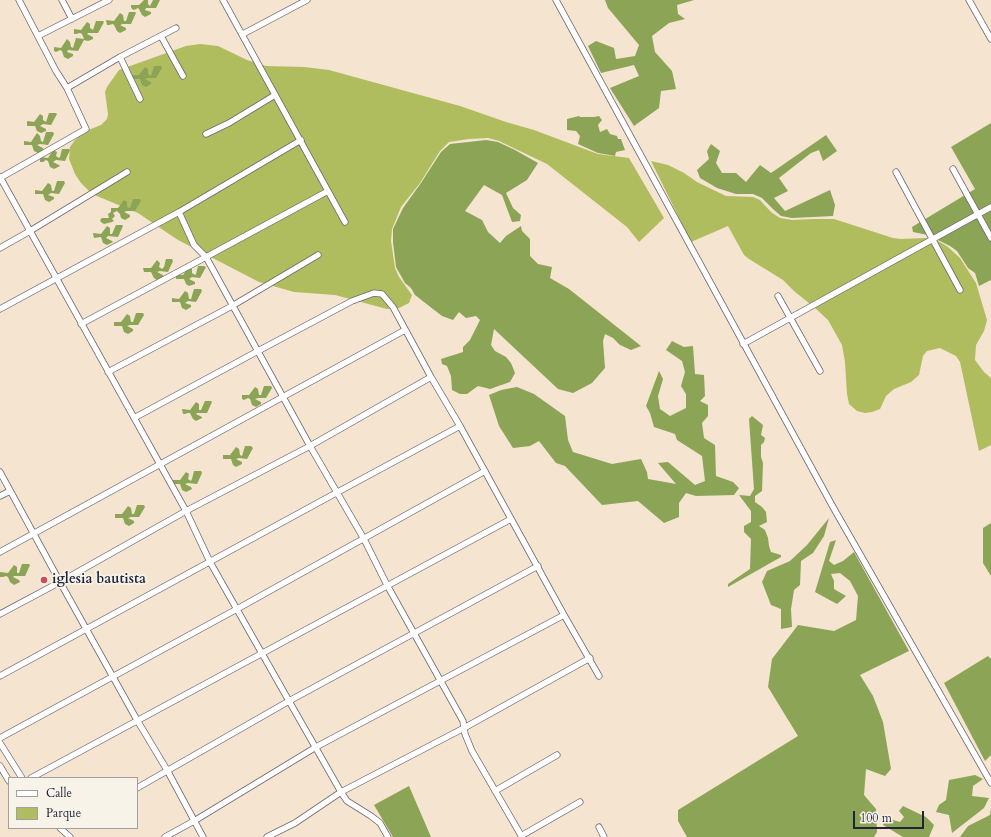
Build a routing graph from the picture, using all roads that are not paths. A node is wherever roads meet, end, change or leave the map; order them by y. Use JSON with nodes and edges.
{"nodes":[{"id":1,"x":19,"y":0,"type":"edge"},
{"id":2,"x":62,"y":0,"type":"edge"},
{"id":3,"x":109,"y":0,"type":"edge"},
{"id":4,"x":223,"y":0,"type":"edge"},
{"id":5,"x":307,"y":0,"type":"edge"},
{"id":6,"x":556,"y":0,"type":"edge"},
{"id":7,"x":969,"y":0,"type":"edge"},
{"id":8,"x":72,"y":19,"type":"junction"},
{"id":9,"x":176,"y":28,"type":"dead end"},
{"id":10,"x":243,"y":34,"type":"junction"},
{"id":11,"x":38,"y":36,"type":"junction"},
{"id":12,"x":161,"y":36,"type":"junction"},
{"id":13,"x":991,"y":39,"type":"edge"},
{"id":14,"x":120,"y":57,"type":"junction"},
{"id":15,"x":183,"y":76,"type":"dead end"},
{"id":16,"x":67,"y":88,"type":"junction"},
{"id":17,"x":275,"y":95,"type":"junction"},
{"id":18,"x":140,"y":99,"type":"dead end"},
{"id":19,"x":206,"y":134,"type":"dead end"},
{"id":20,"x":301,"y":140,"type":"junction"},
{"id":21,"x":953,"y":169,"type":"dead end"},
{"id":22,"x":127,"y":172,"type":"dead end"},
{"id":23,"x":896,"y":172,"type":"dead end"},
{"id":24,"x":0,"y":177,"type":"edge"},
{"id":25,"x":328,"y":191,"type":"junction"},
{"id":26,"x":991,"y":207,"type":"edge"},
{"id":27,"x":179,"y":212,"type":"junction"},
{"id":28,"x":978,"y":214,"type":"junction"},
{"id":29,"x":345,"y":222,"type":"dead end"},
{"id":30,"x":30,"y":231,"type":"junction"},
{"id":31,"x":991,"y":238,"type":"edge"},
{"id":32,"x":933,"y":239,"type":"junction"},
{"id":33,"x":0,"y":248,"type":"edge"},
{"id":34,"x":318,"y":255,"type":"dead end"},
{"id":35,"x":206,"y":257,"type":"junction"},
{"id":36,"x":56,"y":278,"type":"junction"},
{"id":37,"x":960,"y":290,"type":"dead end"},
{"id":38,"x":778,"y":296,"type":"dead end"},
{"id":39,"x":232,"y":306,"type":"junction"},
{"id":40,"x":0,"y":308,"type":"edge"},
{"id":41,"x":790,"y":318,"type":"junction"},
{"id":42,"x":82,"y":324,"type":"junction"},
{"id":43,"x":405,"y":330,"type":"junction"},
{"id":44,"x":743,"y":344,"type":"junction"},
{"id":45,"x":258,"y":351,"type":"junction"},
{"id":46,"x":820,"y":371,"type":"dead end"},
{"id":47,"x":108,"y":372,"type":"junction"},
{"id":48,"x":431,"y":377,"type":"junction"},
{"id":49,"x":282,"y":396,"type":"junction"},
{"id":50,"x":134,"y":418,"type":"junction"},
{"id":51,"x":460,"y":426,"type":"junction"},
{"id":52,"x":310,"y":446,"type":"junction"},
{"id":53,"x":159,"y":464,"type":"junction"},
{"id":54,"x":485,"y":471,"type":"junction"},
{"id":55,"x":0,"y":472,"type":"edge"},
{"id":56,"x":10,"y":491,"type":"junction"},
{"id":57,"x":336,"y":492,"type":"junction"},
{"id":58,"x":0,"y":496,"type":"edge"},
{"id":59,"x":186,"y":511,"type":"junction"},
{"id":60,"x":511,"y":519,"type":"junction"},
{"id":61,"x":34,"y":534,"type":"junction"},
{"id":62,"x":364,"y":539,"type":"junction"},
{"id":63,"x":0,"y":552,"type":"edge"},
{"id":64,"x":210,"y":562,"type":"junction"},
{"id":65,"x":538,"y":566,"type":"junction"},
{"id":66,"x":60,"y":582,"type":"junction"},
{"id":67,"x":387,"y":585,"type":"junction"},
{"id":68,"x":237,"y":609,"type":"junction"},
{"id":69,"x":0,"y":614,"type":"edge"},
{"id":70,"x":564,"y":615,"type":"junction"},
{"id":71,"x":86,"y":629,"type":"junction"},
{"id":72,"x":415,"y":634,"type":"junction"},
{"id":73,"x":262,"y":654,"type":"junction"},
{"id":74,"x":590,"y":658,"type":"junction"},
{"id":75,"x":0,"y":676,"type":"edge"},
{"id":76,"x":113,"y":676,"type":"junction"},
{"id":77,"x":599,"y":676,"type":"dead end"},
{"id":78,"x":440,"y":682,"type":"junction"},
{"id":79,"x":289,"y":701,"type":"junction"},
{"id":80,"x":137,"y":720,"type":"junction"},
{"id":81,"x":464,"y":728,"type":"junction"},
{"id":82,"x":0,"y":738,"type":"edge"},
{"id":83,"x":0,"y":743,"type":"edge"},
{"id":84,"x":316,"y":747,"type":"junction"},
{"id":85,"x":557,"y":755,"type":"dead end"},
{"id":86,"x":0,"y":766,"type":"edge"},
{"id":87,"x":167,"y":770,"type":"junction"},
{"id":88,"x":21,"y":777,"type":"edge"},
{"id":89,"x":33,"y":777,"type":"edge"},
{"id":90,"x":8,"y":779,"type":"edge"},
{"id":91,"x":991,"y":783,"type":"edge"},
{"id":92,"x":138,"y":787,"type":"edge"},
{"id":93,"x":495,"y":791,"type":"junction"},
{"id":94,"x":341,"y":792,"type":"junction"},
{"id":95,"x":580,"y":802,"type":"dead end"},
{"id":96,"x":194,"y":821,"type":"junction"},
{"id":97,"x":599,"y":827,"type":"dead end"},
{"id":98,"x":64,"y":829,"type":"edge"},
{"id":99,"x":521,"y":836,"type":"edge"},
{"id":100,"x":70,"y":837,"type":"edge"},
{"id":101,"x":165,"y":837,"type":"edge"},
{"id":102,"x":203,"y":837,"type":"edge"},
{"id":103,"x":267,"y":837,"type":"edge"},
{"id":104,"x":388,"y":837,"type":"edge"},
{"id":105,"x":604,"y":837,"type":"edge"}],
"edges":[{"from":1,"to":11,"type":"street"},
{"from":2,"to":8,"type":"street"},
{"from":3,"to":8,"type":"street"},
{"from":4,"to":10,"type":"street"},
{"from":5,"to":10,"type":"street"},
{"from":6,"to":44,"type":"street"},
{"from":7,"to":13,"type":"street"},
{"from":8,"to":11,"type":"street"},
{"from":9,"to":12,"type":"street"},
{"from":10,"to":17,"type":"street"},
{"from":11,"to":16,"type":"street"},
{"from":12,"to":14,"type":"street"},
{"from":12,"to":15,"type":"street"},
{"from":14,"to":16,"type":"street"},
{"from":14,"to":18,"type":"street"},
{"from":16,"to":24,"type":"street"},
{"from":17,"to":19,"type":"street"},
{"from":17,"to":20,"type":"street"},
{"from":20,"to":25,"type":"street"},
{"from":20,"to":27,"type":"street"},
{"from":21,"to":28,"type":"street"},
{"from":22,"to":30,"type":"street"},
{"from":23,"to":32,"type":"street"},
{"from":24,"to":30,"type":"street"},
{"from":25,"to":29,"type":"street"},
{"from":25,"to":35,"type":"street"},
{"from":26,"to":28,"type":"street"},
{"from":27,"to":35,"type":"street"},
{"from":27,"to":36,"type":"street"},
{"from":28,"to":31,"type":"street"},
{"from":28,"to":32,"type":"street"},
{"from":30,"to":33,"type":"street"},
{"from":30,"to":36,"type":"street"},
{"from":32,"to":37,"type":"street"},
{"from":32,"to":41,"type":"street"},
{"from":34,"to":39,"type":"street"},
{"from":35,"to":39,"type":"street"},
{"from":35,"to":42,"type":"street"},
{"from":36,"to":40,"type":"street"},
{"from":36,"to":42,"type":"street"},
{"from":38,"to":41,"type":"street"},
{"from":39,"to":45,"type":"street"},
{"from":39,"to":47,"type":"street"},
{"from":41,"to":44,"type":"street"},
{"from":41,"to":46,"type":"street"},
{"from":42,"to":47,"type":"street"},
{"from":43,"to":45,"type":"street"},
{"from":43,"to":48,"type":"street"},
{"from":43,"to":49,"type":"street"},
{"from":44,"to":91,"type":"street"},
{"from":45,"to":49,"type":"street"},
{"from":45,"to":50,"type":"street"},
{"from":47,"to":50,"type":"street"},
{"from":48,"to":51,"type":"street"},
{"from":48,"to":52,"type":"street"},
{"from":49,"to":52,"type":"street"},
{"from":49,"to":53,"type":"street"},
{"from":50,"to":53,"type":"street"},
{"from":51,"to":54,"type":"street"},
{"from":51,"to":57,"type":"street"},
{"from":52,"to":57,"type":"street"},
{"from":52,"to":59,"type":"street"},
{"from":53,"to":59,"type":"street"},
{"from":53,"to":61,"type":"street"},
{"from":54,"to":60,"type":"street"},
{"from":54,"to":62,"type":"street"},
{"from":55,"to":56,"type":"street"},
{"from":56,"to":58,"type":"street"},
{"from":56,"to":61,"type":"street"},
{"from":57,"to":62,"type":"street"},
{"from":57,"to":64,"type":"street"},
{"from":59,"to":64,"type":"street"},
{"from":59,"to":66,"type":"street"},
{"from":60,"to":65,"type":"street"},
{"from":60,"to":67,"type":"street"},
{"from":61,"to":63,"type":"street"},
{"from":61,"to":66,"type":"street"},
{"from":62,"to":67,"type":"street"},
{"from":62,"to":68,"type":"street"},
{"from":64,"to":68,"type":"street"},
{"from":64,"to":71,"type":"street"},
{"from":65,"to":70,"type":"street"},
{"from":65,"to":72,"type":"street"},
{"from":66,"to":69,"type":"street"},
{"from":66,"to":71,"type":"street"},
{"from":67,"to":72,"type":"street"},
{"from":67,"to":73,"type":"street"},
{"from":68,"to":73,"type":"street"},
{"from":68,"to":76,"type":"street"},
{"from":70,"to":74,"type":"street"},
{"from":70,"to":78,"type":"street"},
{"from":71,"to":75,"type":"street"},
{"from":71,"to":76,"type":"street"},
{"from":72,"to":78,"type":"street"},
{"from":72,"to":79,"type":"street"},
{"from":73,"to":79,"type":"street"},
{"from":73,"to":80,"type":"street"},
{"from":74,"to":77,"type":"street"},
{"from":74,"to":81,"type":"street"},
{"from":76,"to":80,"type":"street"},
{"from":76,"to":82,"type":"street"},
{"from":78,"to":81,"type":"street"},
{"from":78,"to":84,"type":"street"},
{"from":79,"to":84,"type":"street"},
{"from":79,"to":87,"type":"street"},
{"from":80,"to":87,"type":"street"},
{"from":80,"to":89,"type":"street"},
{"from":81,"to":93,"type":"street"},
{"from":81,"to":94,"type":"street"},
{"from":83,"to":88,"type":"street"},
{"from":84,"to":94,"type":"street"},
{"from":84,"to":96,"type":"street"},
{"from":85,"to":93,"type":"street"},
{"from":86,"to":90,"type":"street"},
{"from":87,"to":92,"type":"street"},
{"from":87,"to":96,"type":"street"},
{"from":93,"to":99,"type":"street"},
{"from":94,"to":103,"type":"street"},
{"from":94,"to":104,"type":"street"},
{"from":95,"to":99,"type":"street"},
{"from":96,"to":101,"type":"street"},
{"from":96,"to":102,"type":"street"},
{"from":97,"to":105,"type":"street"},
{"from":98,"to":100,"type":"street"}]}
